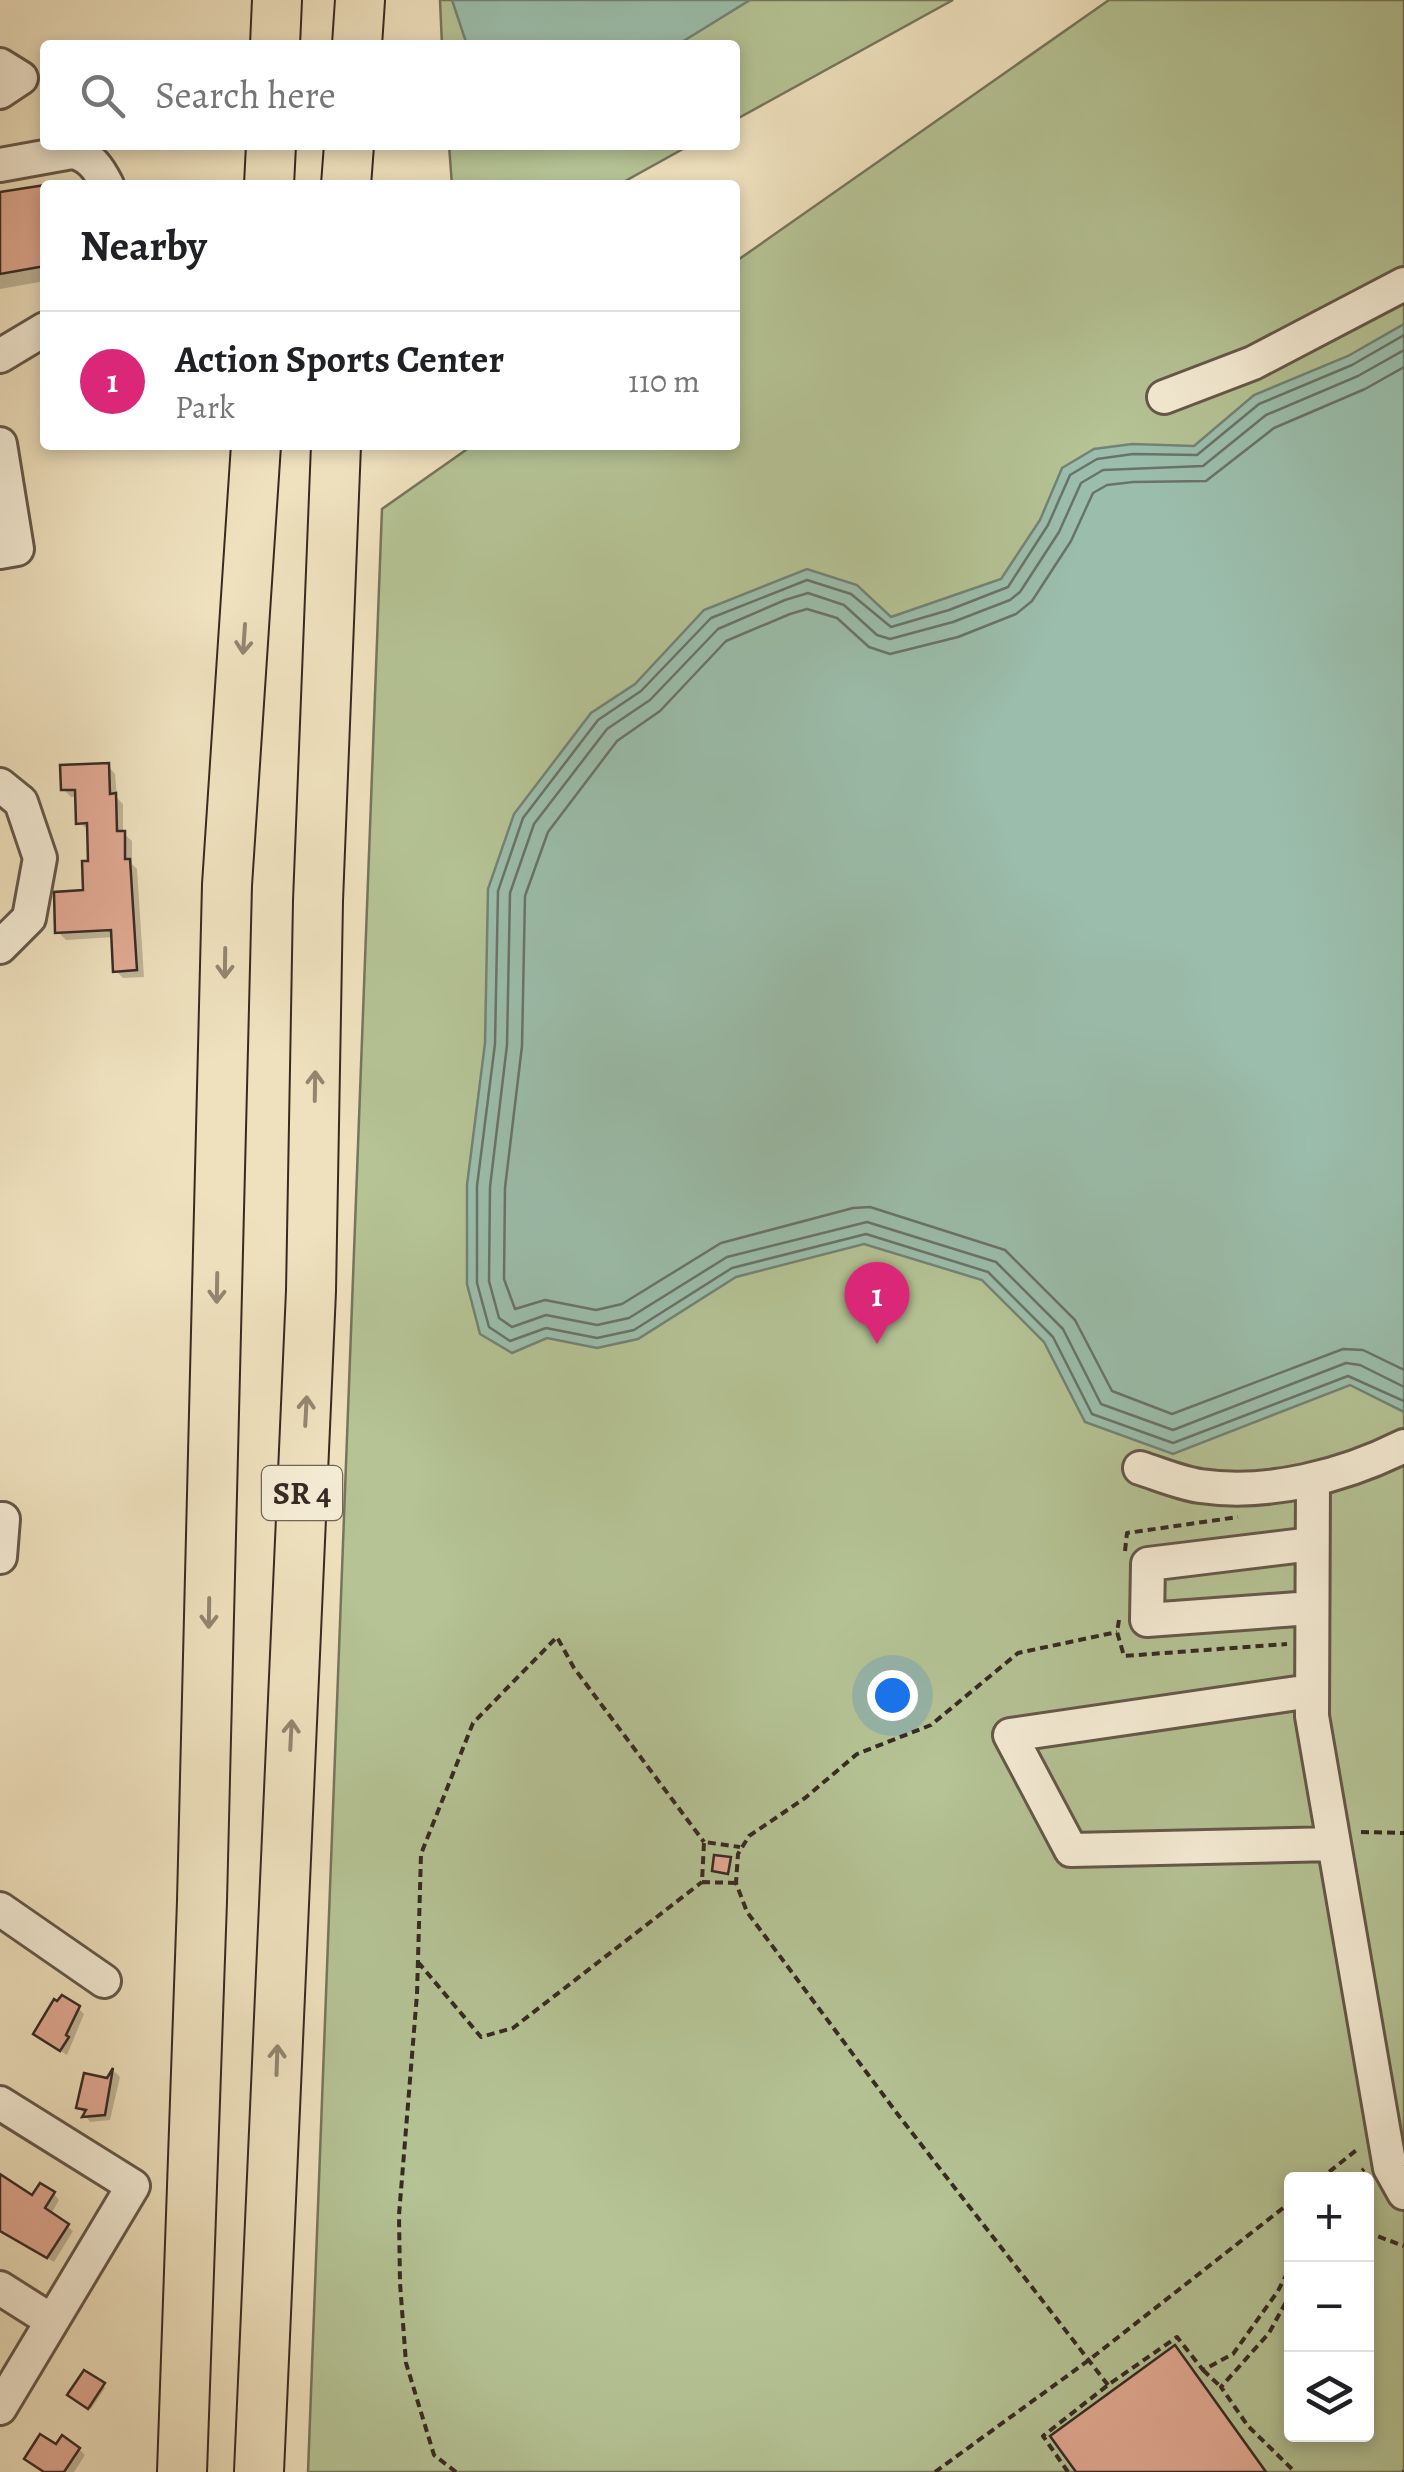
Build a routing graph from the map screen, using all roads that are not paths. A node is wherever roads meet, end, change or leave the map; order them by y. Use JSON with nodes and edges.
{"nodes":[{"id":1,"x":277,"y":0,"type":"edge"},
{"id":2,"x":360,"y":0,"type":"edge"},
{"id":3,"x":275,"y":40,"type":"edge"},
{"id":4,"x":357,"y":40,"type":"edge"},
{"id":5,"x":0,"y":65,"type":"edge"},
{"id":6,"x":0,"y":92,"type":"edge"},
{"id":7,"x":271,"y":150,"type":"edge"},
{"id":8,"x":350,"y":150,"type":"edge"},
{"id":9,"x":0,"y":165,"type":"edge"},
{"id":10,"x":104,"y":180,"type":"edge"},
{"id":11,"x":269,"y":180,"type":"edge"},
{"id":12,"x":346,"y":180,"type":"edge"},
{"id":13,"x":1404,"y":284,"type":"edge"},
{"id":14,"x":40,"y":331,"type":"edge"},
{"id":15,"x":0,"y":356,"type":"edge"},
{"id":16,"x":1164,"y":397,"type":"dead end"},
{"id":17,"x":0,"y":444,"type":"edge"},
{"id":18,"x":256,"y":450,"type":"edge"},
{"id":19,"x":336,"y":450,"type":"edge"},
{"id":20,"x":0,"y":552,"type":"edge"},
{"id":21,"x":0,"y":785,"type":"edge"},
{"id":22,"x":0,"y":948,"type":"edge"},
{"id":23,"x":1404,"y":1446,"type":"edge"},
{"id":24,"x":1140,"y":1468,"type":"dead end"},
{"id":25,"x":1313,"y":1479,"type":"junction"},
{"id":26,"x":0,"y":1519,"type":"edge"},
{"id":27,"x":1312,"y":1544,"type":"junction"},
{"id":28,"x":0,"y":1556,"type":"edge"},
{"id":29,"x":1312,"y":1608,"type":"junction"},
{"id":30,"x":1312,"y":1691,"type":"junction"},
{"id":31,"x":1340,"y":1838,"type":"junction"},
{"id":32,"x":0,"y":1908,"type":"edge"},
{"id":33,"x":104,"y":1981,"type":"dead end"},
{"id":34,"x":0,"y":2103,"type":"edge"},
{"id":35,"x":274,"y":2121,"type":"junction"},
{"id":36,"x":1404,"y":2193,"type":"edge"},
{"id":37,"x":0,"y":2288,"type":"edge"},
{"id":38,"x":52,"y":2321,"type":"junction"},
{"id":39,"x":0,"y":2408,"type":"edge"},
{"id":40,"x":182,"y":2472,"type":"edge"},
{"id":41,"x":259,"y":2472,"type":"edge"},
{"id":42,"x":286,"y":2472,"type":"edge"}],
"edges":[{"from":1,"to":3,"type":"highway"},
{"from":2,"to":4,"type":"highway"},
{"from":5,"to":6,"type":"street"},
{"from":7,"to":11,"type":"highway"},
{"from":8,"to":12,"type":"highway"},
{"from":9,"to":10,"type":"street"},
{"from":13,"to":16,"type":"street"},
{"from":14,"to":15,"type":"street"},
{"from":17,"to":20,"type":"street"},
{"from":18,"to":40,"type":"highway","number":"SR 4","one_way":true},
{"from":35,"to":19,"type":"highway","number":"SR 4","one_way":true},
{"from":21,"to":22,"type":"street"},
{"from":23,"to":25,"type":"street"},
{"from":24,"to":25,"type":"street"},
{"from":25,"to":27,"type":"street"},
{"from":26,"to":28,"type":"street"},
{"from":27,"to":29,"type":"street"},
{"from":27,"to":29,"type":"street"},
{"from":29,"to":30,"type":"street"},
{"from":30,"to":31,"type":"street"},
{"from":30,"to":31,"type":"street"},
{"from":31,"to":36,"type":"street"},
{"from":32,"to":33,"type":"street"},
{"from":34,"to":38,"type":"street"},
{"from":35,"to":41,"type":"highway","number":"SR 4"},
{"from":35,"to":42,"type":"highway"},
{"from":37,"to":38,"type":"street"},
{"from":38,"to":39,"type":"street"}]}
